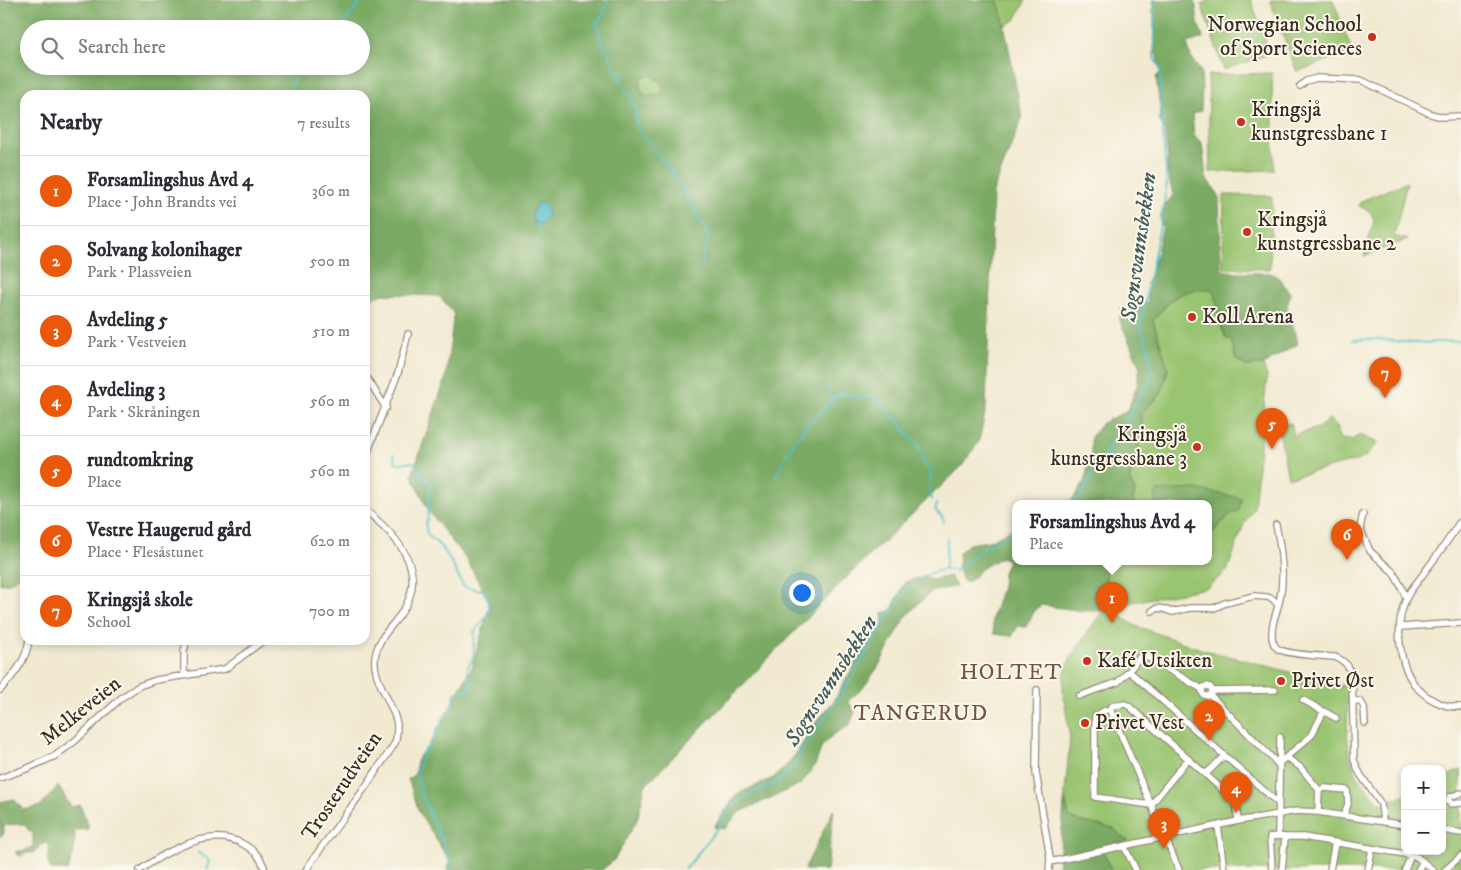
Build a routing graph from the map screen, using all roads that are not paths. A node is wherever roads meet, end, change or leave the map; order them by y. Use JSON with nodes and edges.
{"nodes":[{"id":1,"x":1300,"y":86,"type":"dead end"},
{"id":2,"x":1461,"y":116,"type":"edge"},
{"id":3,"x":408,"y":334,"type":"dead end"},
{"id":4,"x":370,"y":383,"type":"edge"},
{"id":5,"x":386,"y":408,"type":"junction"},
{"id":6,"x":370,"y":447,"type":"edge"},
{"id":7,"x":370,"y":514,"type":"edge"},
{"id":8,"x":1363,"y":514,"type":"dead end"},
{"id":9,"x":1461,"y":522,"type":"edge"},
{"id":10,"x":1276,"y":525,"type":"dead end"},
{"id":11,"x":1406,"y":598,"type":"junction"},
{"id":12,"x":1278,"y":605,"type":"junction"},
{"id":13,"x":1152,"y":611,"type":"dead end"},
{"id":14,"x":1461,"y":623,"type":"edge"},
{"id":15,"x":1401,"y":627,"type":"junction"},
{"id":16,"x":28,"y":645,"type":"edge"},
{"id":17,"x":186,"y":645,"type":"edge"},
{"id":18,"x":257,"y":645,"type":"edge"},
{"id":19,"x":1128,"y":672,"type":"junction"},
{"id":20,"x":184,"y":676,"type":"junction"},
{"id":21,"x":0,"y":690,"type":"edge"},
{"id":22,"x":1037,"y":690,"type":"dead end"},
{"id":23,"x":1275,"y":690,"type":"dead end"},
{"id":24,"x":1211,"y":693,"type":"junction"},
{"id":25,"x":1079,"y":696,"type":"dead end"},
{"id":26,"x":1303,"y":700,"type":"dead end"},
{"id":27,"x":1352,"y":700,"type":"junction"},
{"id":28,"x":1461,"y":707,"type":"edge"},
{"id":29,"x":1110,"y":708,"type":"junction"},
{"id":30,"x":1324,"y":711,"type":"junction"},
{"id":31,"x":1336,"y":718,"type":"dead end"},
{"id":32,"x":1365,"y":723,"type":"dead end"},
{"id":33,"x":1280,"y":737,"type":"dead end"},
{"id":34,"x":1224,"y":756,"type":"junction"},
{"id":35,"x":1287,"y":758,"type":"junction"},
{"id":36,"x":1187,"y":760,"type":"junction"},
{"id":37,"x":1278,"y":764,"type":"junction"},
{"id":38,"x":1204,"y":773,"type":"junction"},
{"id":39,"x":0,"y":778,"type":"edge"},
{"id":40,"x":1319,"y":790,"type":"junction"},
{"id":41,"x":1461,"y":793,"type":"edge"},
{"id":42,"x":1446,"y":799,"type":"edge"},
{"id":43,"x":1446,"y":802,"type":"edge"},
{"id":44,"x":1278,"y":803,"type":"junction"},
{"id":45,"x":1461,"y":803,"type":"edge"},
{"id":46,"x":1151,"y":805,"type":"junction"},
{"id":47,"x":1318,"y":812,"type":"junction"},
{"id":48,"x":1278,"y":814,"type":"junction"},
{"id":49,"x":1344,"y":815,"type":"junction"},
{"id":50,"x":1238,"y":821,"type":"junction"},
{"id":51,"x":1383,"y":821,"type":"junction"},
{"id":52,"x":1401,"y":824,"type":"edge"},
{"id":53,"x":1218,"y":826,"type":"junction"},
{"id":54,"x":1446,"y":831,"type":"edge"},
{"id":55,"x":1461,"y":833,"type":"edge"},
{"id":56,"x":1281,"y":836,"type":"junction"},
{"id":57,"x":1165,"y":837,"type":"junction"},
{"id":58,"x":1335,"y":842,"type":"junction"},
{"id":59,"x":1124,"y":846,"type":"junction"},
{"id":60,"x":1372,"y":849,"type":"junction"},
{"id":61,"x":1418,"y":856,"type":"edge"},
{"id":62,"x":1461,"y":856,"type":"edge"},
{"id":63,"x":1050,"y":862,"type":"junction"},
{"id":64,"x":140,"y":870,"type":"edge"},
{"id":65,"x":265,"y":870,"type":"edge"},
{"id":66,"x":306,"y":870,"type":"edge"},
{"id":67,"x":1049,"y":870,"type":"edge"},
{"id":68,"x":1136,"y":870,"type":"edge"},
{"id":69,"x":1179,"y":870,"type":"edge"},
{"id":70,"x":1224,"y":870,"type":"edge"},
{"id":71,"x":1272,"y":870,"type":"edge"},
{"id":72,"x":1282,"y":870,"type":"edge"},
{"id":73,"x":1330,"y":870,"type":"edge"},
{"id":74,"x":1368,"y":870,"type":"edge"},
{"id":75,"x":1405,"y":870,"type":"edge"},
{"id":76,"x":1418,"y":870,"type":"edge"},
{"id":77,"x":1434,"y":870,"type":"edge"},
{"id":78,"x":1445,"y":870,"type":"edge"}],
"edges":[{"from":1,"to":2,"type":"street"},
{"from":3,"to":5,"type":"street"},
{"from":4,"to":5,"type":"street"},
{"from":5,"to":6,"type":"street"},
{"from":7,"to":66,"type":"street","name":"Trosterudveien"},
{"from":8,"to":11,"type":"street"},
{"from":9,"to":11,"type":"street"},
{"from":10,"to":12,"type":"street"},
{"from":11,"to":15,"type":"street"},
{"from":12,"to":13,"type":"street"},
{"from":12,"to":27,"type":"street"},
{"from":14,"to":15,"type":"street"},
{"from":15,"to":28,"type":"street"},
{"from":16,"to":21,"type":"street"},
{"from":17,"to":20,"type":"street"},
{"from":18,"to":20,"type":"street","name":"Melkeveien"},
{"from":19,"to":24,"type":"street"},
{"from":19,"to":25,"type":"street"},
{"from":19,"to":34,"type":"street"},
{"from":20,"to":39,"type":"street","name":"Melkeveien"},
{"from":22,"to":63,"type":"street"},
{"from":23,"to":24,"type":"street"},
{"from":24,"to":37,"type":"street"},
{"from":26,"to":30,"type":"street"},
{"from":27,"to":32,"type":"street"},
{"from":27,"to":51,"type":"street"},
{"from":29,"to":36,"type":"street"},
{"from":29,"to":46,"type":"street"},
{"from":29,"to":46,"type":"street"},
{"from":30,"to":31,"type":"street"},
{"from":30,"to":35,"type":"street"},
{"from":33,"to":37,"type":"street"},
{"from":34,"to":38,"type":"street"},
{"from":34,"to":44,"type":"street"},
{"from":35,"to":37,"type":"street"},
{"from":35,"to":40,"type":"street"},
{"from":36,"to":38,"type":"street"},
{"from":36,"to":46,"type":"street"},
{"from":37,"to":44,"type":"street"},
{"from":38,"to":50,"type":"street"},
{"from":40,"to":47,"type":"street"},
{"from":40,"to":49,"type":"street"},
{"from":41,"to":42,"type":"street"},
{"from":43,"to":45,"type":"street"},
{"from":44,"to":48,"type":"street"},
{"from":46,"to":57,"type":"street"},
{"from":47,"to":48,"type":"street"},
{"from":47,"to":49,"type":"street"},
{"from":48,"to":50,"type":"street"},
{"from":48,"to":56,"type":"street"},
{"from":49,"to":51,"type":"street"},
{"from":50,"to":53,"type":"street"},
{"from":51,"to":52,"type":"street"},
{"from":53,"to":57,"type":"street"},
{"from":53,"to":70,"type":"street"},
{"from":54,"to":55,"type":"street"},
{"from":56,"to":58,"type":"street"},
{"from":56,"to":71,"type":"street"},
{"from":56,"to":72,"type":"street"},
{"from":57,"to":59,"type":"street"},
{"from":57,"to":69,"type":"street"},
{"from":58,"to":60,"type":"street"},
{"from":58,"to":73,"type":"street"},
{"from":59,"to":63,"type":"street"},
{"from":59,"to":68,"type":"street"},
{"from":60,"to":61,"type":"street"},
{"from":60,"to":74,"type":"street"},
{"from":61,"to":75,"type":"street"},
{"from":61,"to":76,"type":"street"},
{"from":61,"to":77,"type":"street"},
{"from":62,"to":78,"type":"street"},
{"from":63,"to":67,"type":"street"},
{"from":64,"to":65,"type":"street"}]}
